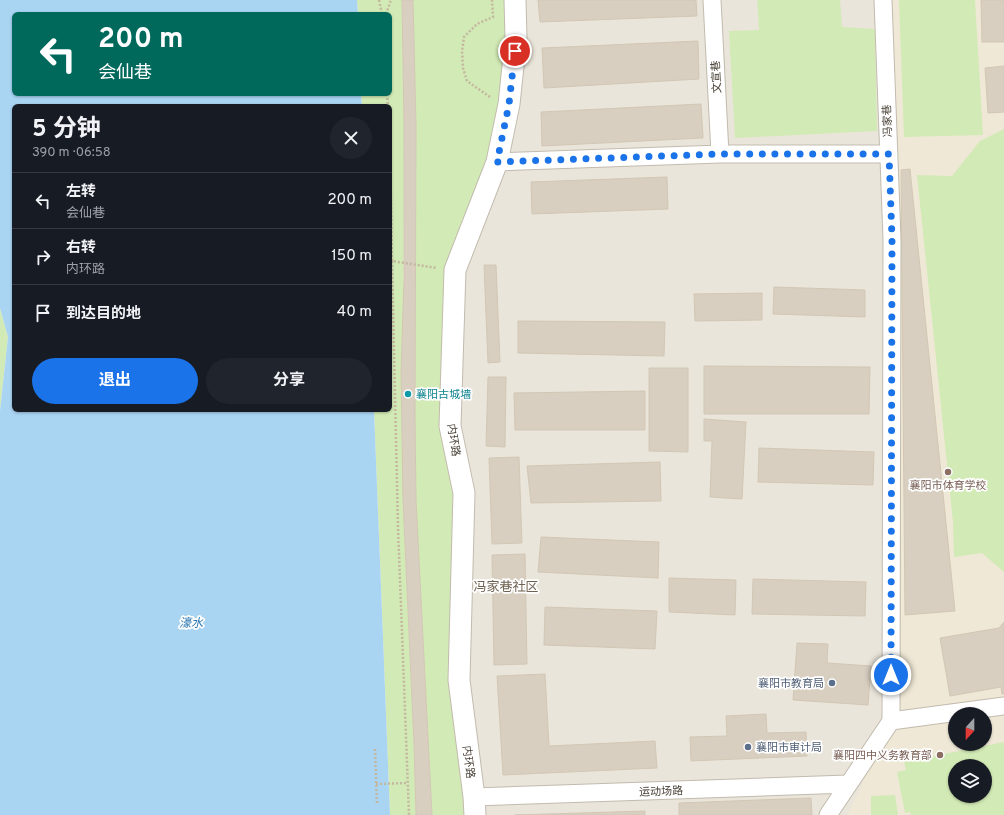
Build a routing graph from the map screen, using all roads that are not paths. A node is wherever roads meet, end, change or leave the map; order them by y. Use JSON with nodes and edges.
{"nodes":[{"id":1,"x":515,"y":0,"type":"edge"},
{"id":2,"x":712,"y":0,"type":"edge"},
{"id":3,"x":883,"y":0,"type":"edge"},
{"id":4,"x":720,"y":154,"type":"junction"},
{"id":5,"x":889,"y":154,"type":"junction"},
{"id":6,"x":497,"y":162,"type":"junction"},
{"id":7,"x":1004,"y":706,"type":"edge"},
{"id":8,"x":891,"y":721,"type":"junction"},
{"id":9,"x":848,"y":784,"type":"junction"},
{"id":10,"x":474,"y":806,"type":"edge"},
{"id":11,"x":828,"y":815,"type":"edge"}],
"edges":[{"from":1,"to":6,"type":"street","name":"内环路"},
{"from":2,"to":4,"type":"street","name":"文宣巷"},
{"from":3,"to":5,"type":"street","name":"冯家巷"},
{"from":4,"to":5,"type":"street"},
{"from":4,"to":6,"type":"street"},
{"from":5,"to":8,"type":"street","name":"冯家巷"},
{"from":6,"to":10,"type":"street","name":"内环路"},
{"from":7,"to":8,"type":"street"},
{"from":8,"to":9,"type":"street"},
{"from":9,"to":10,"type":"street","name":"运动场路"},
{"from":9,"to":11,"type":"street"}]}
